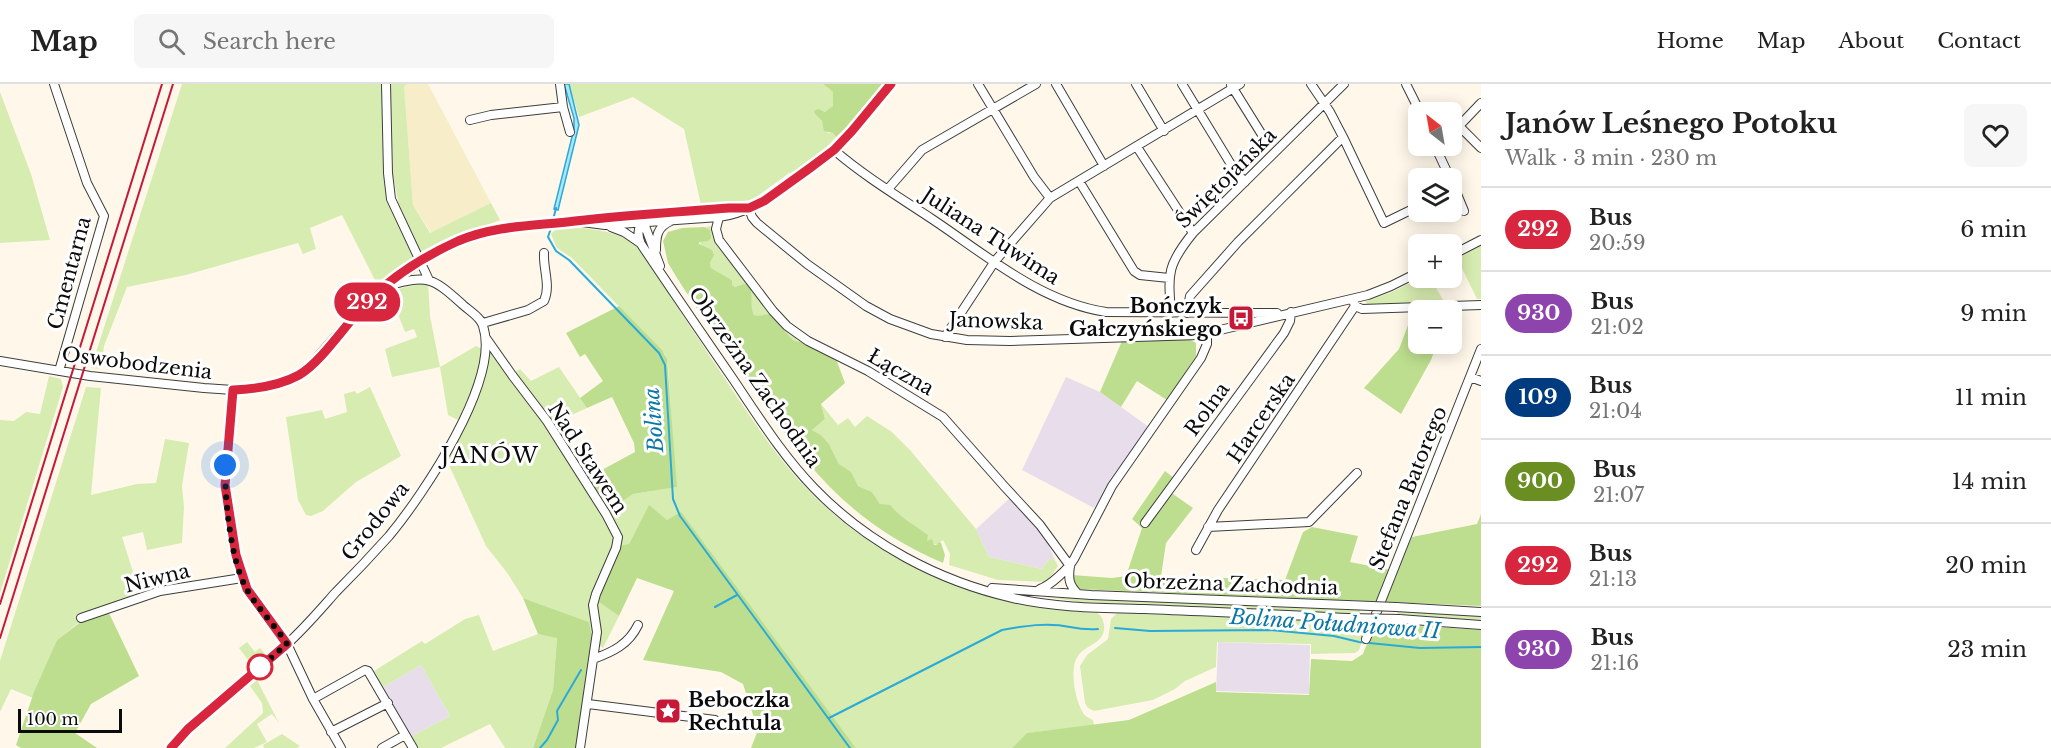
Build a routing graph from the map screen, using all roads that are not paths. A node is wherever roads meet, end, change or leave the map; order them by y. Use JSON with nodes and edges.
{"nodes":[{"id":1,"x":54,"y":84,"type":"edge"},
{"id":2,"x":386,"y":84,"type":"edge"},
{"id":3,"x":560,"y":84,"type":"edge"},
{"id":4,"x":891,"y":84,"type":"edge"},
{"id":5,"x":978,"y":84,"type":"edge"},
{"id":6,"x":1036,"y":84,"type":"edge"},
{"id":7,"x":1056,"y":84,"type":"edge"},
{"id":8,"x":1136,"y":84,"type":"edge"},
{"id":9,"x":1182,"y":84,"type":"edge"},
{"id":10,"x":1311,"y":84,"type":"edge"},
{"id":11,"x":1344,"y":84,"type":"edge"},
{"id":12,"x":1406,"y":84,"type":"edge"},
{"id":13,"x":1234,"y":86,"type":"edge"},
{"id":14,"x":1415,"y":102,"type":"edge"},
{"id":15,"x":1481,"y":103,"type":"edge"},
{"id":16,"x":1324,"y":104,"type":"junction"},
{"id":17,"x":563,"y":107,"type":"junction"},
{"id":18,"x":992,"y":109,"type":"junction"},
{"id":19,"x":1197,"y":110,"type":"junction"},
{"id":20,"x":470,"y":120,"type":"dead end"},
{"id":21,"x":1462,"y":121,"type":"edge"},
{"id":22,"x":1164,"y":130,"type":"junction"},
{"id":23,"x":570,"y":132,"type":"dead end"},
{"id":24,"x":1462,"y":133,"type":"edge"},
{"id":25,"x":1344,"y":137,"type":"junction"},
{"id":26,"x":1264,"y":138,"type":"dead end"},
{"id":27,"x":1137,"y":147,"type":"junction"},
{"id":28,"x":1481,"y":147,"type":"edge"},
{"id":29,"x":834,"y":150,"type":"junction"},
{"id":30,"x":1104,"y":166,"type":"junction"},
{"id":31,"x":1079,"y":181,"type":"junction"},
{"id":32,"x":1245,"y":182,"type":"junction"},
{"id":33,"x":888,"y":189,"type":"junction"},
{"id":34,"x":1050,"y":198,"type":"junction"},
{"id":35,"x":1462,"y":207,"type":"edge"},
{"id":36,"x":749,"y":208,"type":"junction"},
{"id":37,"x":1408,"y":211,"type":"edge"},
{"id":38,"x":1464,"y":211,"type":"dead end"},
{"id":39,"x":657,"y":213,"type":"junction"},
{"id":40,"x":630,"y":215,"type":"junction"},
{"id":41,"x":718,"y":217,"type":"junction"},
{"id":42,"x":672,"y":220,"type":"junction"},
{"id":43,"x":574,"y":221,"type":"junction"},
{"id":44,"x":642,"y":222,"type":"junction"},
{"id":45,"x":605,"y":225,"type":"junction"},
{"id":46,"x":1193,"y":233,"type":"junction"},
{"id":47,"x":1481,"y":240,"type":"edge"},
{"id":48,"x":641,"y":244,"type":"junction"},
{"id":49,"x":1462,"y":250,"type":"edge"},
{"id":50,"x":656,"y":252,"type":"junction"},
{"id":51,"x":544,"y":253,"type":"dead end"},
{"id":52,"x":422,"y":261,"type":"junction"},
{"id":53,"x":995,"y":261,"type":"junction"},
{"id":54,"x":411,"y":267,"type":"junction"},
{"id":55,"x":662,"y":272,"type":"junction"},
{"id":56,"x":426,"y":276,"type":"junction"},
{"id":57,"x":1408,"y":277,"type":"edge"},
{"id":58,"x":417,"y":278,"type":"junction"},
{"id":59,"x":1169,"y":278,"type":"junction"},
{"id":60,"x":385,"y":286,"type":"junction"},
{"id":61,"x":1354,"y":302,"type":"junction"},
{"id":62,"x":1481,"y":305,"type":"edge"},
{"id":63,"x":1228,"y":312,"type":"junction"},
{"id":64,"x":1171,"y":313,"type":"junction"},
{"id":65,"x":1187,"y":313,"type":"junction"},
{"id":66,"x":1290,"y":313,"type":"junction"},
{"id":67,"x":483,"y":323,"type":"junction"},
{"id":68,"x":1232,"y":327,"type":"junction"},
{"id":69,"x":1207,"y":333,"type":"junction"},
{"id":70,"x":945,"y":337,"type":"junction"},
{"id":71,"x":486,"y":338,"type":"junction"},
{"id":72,"x":1481,"y":349,"type":"edge"},
{"id":73,"x":0,"y":361,"type":"edge"},
{"id":74,"x":59,"y":371,"type":"junction"},
{"id":75,"x":1470,"y":377,"type":"junction"},
{"id":76,"x":1481,"y":381,"type":"edge"},
{"id":77,"x":233,"y":390,"type":"junction"},
{"id":78,"x":1357,"y":473,"type":"dead end"},
{"id":79,"x":1145,"y":523,"type":"dead end"},
{"id":80,"x":1208,"y":526,"type":"junction"},
{"id":81,"x":1196,"y":550,"type":"dead end"},
{"id":82,"x":1070,"y":566,"type":"junction"},
{"id":83,"x":242,"y":578,"type":"junction"},
{"id":84,"x":979,"y":588,"type":"junction"},
{"id":85,"x":1035,"y":591,"type":"junction"},
{"id":86,"x":1078,"y":594,"type":"junction"},
{"id":87,"x":1481,"y":612,"type":"edge"},
{"id":88,"x":81,"y":618,"type":"dead end"},
{"id":89,"x":1481,"y":624,"type":"edge"},
{"id":90,"x":638,"y":625,"type":"dead end"},
{"id":91,"x":1366,"y":639,"type":"dead end"},
{"id":92,"x":287,"y":644,"type":"junction"},
{"id":93,"x":593,"y":659,"type":"junction"},
{"id":94,"x":314,"y":699,"type":"junction"},
{"id":95,"x":388,"y":703,"type":"junction"},
{"id":96,"x":588,"y":704,"type":"junction"},
{"id":97,"x":715,"y":720,"type":"dead end"},
{"id":98,"x":332,"y":732,"type":"junction"},
{"id":99,"x":405,"y":735,"type":"junction"},
{"id":100,"x":171,"y":748,"type":"edge"},
{"id":101,"x":341,"y":748,"type":"edge"},
{"id":102,"x":382,"y":748,"type":"edge"},
{"id":103,"x":413,"y":748,"type":"edge"},
{"id":104,"x":580,"y":748,"type":"edge"}],
"edges":[{"from":1,"to":74,"type":"street","name":"Cmentarna"},
{"from":2,"to":52,"type":"street"},
{"from":3,"to":17,"type":"street"},
{"from":4,"to":29,"type":"street","name":"Oswobodzenia"},
{"from":5,"to":18,"type":"street"},
{"from":6,"to":18,"type":"street"},
{"from":7,"to":30,"type":"street"},
{"from":8,"to":22,"type":"street"},
{"from":9,"to":19,"type":"street"},
{"from":10,"to":16,"type":"street"},
{"from":11,"to":16,"type":"street","name":"Świętojańska"},
{"from":12,"to":14,"type":"street"},
{"from":13,"to":19,"type":"street"},
{"from":13,"to":26,"type":"street"},
{"from":15,"to":21,"type":"street"},
{"from":16,"to":25,"type":"street"},
{"from":16,"to":32,"type":"street","name":"Świętojańska"},
{"from":17,"to":20,"type":"street"},
{"from":17,"to":23,"type":"street"},
{"from":18,"to":33,"type":"street"},
{"from":18,"to":34,"type":"street"},
{"from":19,"to":22,"type":"street"},
{"from":19,"to":32,"type":"street"},
{"from":22,"to":27,"type":"street"},
{"from":24,"to":28,"type":"street"},
{"from":25,"to":37,"type":"street"},
{"from":25,"to":65,"type":"street"},
{"from":27,"to":30,"type":"street"},
{"from":27,"to":46,"type":"street"},
{"from":29,"to":33,"type":"street","name":"Juliana Tuwima"},
{"from":29,"to":36,"type":"street","name":"Oswobodzenia"},
{"from":30,"to":31,"type":"street"},
{"from":31,"to":34,"type":"street"},
{"from":31,"to":59,"type":"street"},
{"from":32,"to":46,"type":"street","name":"Świętojańska"},
{"from":33,"to":53,"type":"street","name":"Juliana Tuwima"},
{"from":34,"to":53,"type":"street"},
{"from":35,"to":38,"type":"street"},
{"from":36,"to":39,"type":"street","name":"Oswobodzenia"},
{"from":36,"to":41,"type":"street","name":"Oswobodzenia"},
{"from":36,"to":70,"type":"street","name":"Janowska"},
{"from":39,"to":40,"type":"street","name":"Oswobodzenia"},
{"from":39,"to":44,"type":"street","name":"Oswobodzenia"},
{"from":40,"to":43,"type":"street","name":"Oswobodzenia"},
{"from":40,"to":44,"type":"street"},
{"from":41,"to":42,"type":"street","name":"Oswobodzenia"},
{"from":41,"to":82,"type":"street","name":"Łączna"},
{"from":42,"to":44,"type":"street","name":"Oswobodzenia"},
{"from":42,"to":50,"type":"street"},
{"from":43,"to":45,"type":"street","name":"Oswobodzenia"},
{"from":43,"to":52,"type":"street","name":"Oswobodzenia"},
{"from":44,"to":45,"type":"street","name":"Oswobodzenia"},
{"from":44,"to":48,"type":"street"},
{"from":44,"to":50,"type":"street","name":"Obrzeżna Zachodnia"},
{"from":45,"to":48,"type":"street","name":"Oswobodzenia"},
{"from":46,"to":59,"type":"street","name":"Świętojańska"},
{"from":47,"to":49,"type":"street"},
{"from":48,"to":55,"type":"street","name":"Obrzeżna Zachodnia"},
{"from":50,"to":55,"type":"street","name":"Obrzeżna Zachodnia"},
{"from":51,"to":67,"type":"street"},
{"from":52,"to":54,"type":"street","name":"Oswobodzenia"},
{"from":52,"to":56,"type":"street"},
{"from":53,"to":64,"type":"street","name":"Juliana Tuwima"},
{"from":53,"to":70,"type":"street"},
{"from":54,"to":56,"type":"street"},
{"from":54,"to":58,"type":"street"},
{"from":54,"to":60,"type":"street","name":"Oswobodzenia"},
{"from":55,"to":84,"type":"street","name":"Obrzeżna Zachodnia"},
{"from":56,"to":58,"type":"street"},
{"from":56,"to":67,"type":"street"},
{"from":57,"to":61,"type":"street","name":"Janowska"},
{"from":58,"to":60,"type":"street"},
{"from":59,"to":64,"type":"street","name":"Świętojańska"},
{"from":60,"to":77,"type":"street","name":"Oswobodzenia"},
{"from":61,"to":62,"type":"street"},
{"from":61,"to":66,"type":"street","name":"Janowska"},
{"from":61,"to":80,"type":"street","name":"Harcerska"},
{"from":63,"to":65,"type":"street","name":"Juliana Tuwima"},
{"from":63,"to":66,"type":"street","name":"Juliana Tuwima"},
{"from":63,"to":68,"type":"street"},
{"from":64,"to":65,"type":"street","name":"Juliana Tuwima"},
{"from":66,"to":68,"type":"street","name":"Janowska"},
{"from":66,"to":79,"type":"street","name":"Rolna"},
{"from":67,"to":71,"type":"street","name":"Grodowa"},
{"from":68,"to":69,"type":"street","name":"Janowska"},
{"from":69,"to":70,"type":"street","name":"Janowska"},
{"from":69,"to":82,"type":"street"},
{"from":71,"to":92,"type":"street","name":"Grodowa"},
{"from":71,"to":93,"type":"street","name":"Nad Stawem"},
{"from":72,"to":75,"type":"street","name":"Stefana Batorego"},
{"from":73,"to":74,"type":"street","name":"Oswobodzenia"},
{"from":74,"to":77,"type":"street","name":"Oswobodzenia"},
{"from":75,"to":76,"type":"street"},
{"from":75,"to":91,"type":"street","name":"Stefana Batorego"},
{"from":77,"to":83,"type":"street"},
{"from":78,"to":80,"type":"street"},
{"from":80,"to":81,"type":"street","name":"Harcerska"},
{"from":82,"to":85,"type":"street"},
{"from":82,"to":86,"type":"street"},
{"from":83,"to":88,"type":"street","name":"Niwna"},
{"from":83,"to":92,"type":"street"},
{"from":84,"to":85,"type":"street","name":"Obrzeżna Zachodnia"},
{"from":84,"to":89,"type":"street","name":"Obrzeżna Zachodnia","bridge":true},
{"from":85,"to":86,"type":"street","name":"Obrzeżna Zachodnia"},
{"from":86,"to":87,"type":"street","name":"Obrzeżna Zachodnia","bridge":true},
{"from":90,"to":93,"type":"street"},
{"from":92,"to":94,"type":"street"},
{"from":92,"to":100,"type":"street","name":"Grodowa"},
{"from":93,"to":96,"type":"street","name":"Nad Stawem"},
{"from":94,"to":95,"type":"street"},
{"from":94,"to":98,"type":"street"},
{"from":95,"to":98,"type":"street"},
{"from":95,"to":99,"type":"street"},
{"from":96,"to":97,"type":"street"},
{"from":96,"to":104,"type":"street","name":"Nad Stawem"},
{"from":98,"to":101,"type":"street"},
{"from":99,"to":102,"type":"street"},
{"from":99,"to":103,"type":"street"}]}
